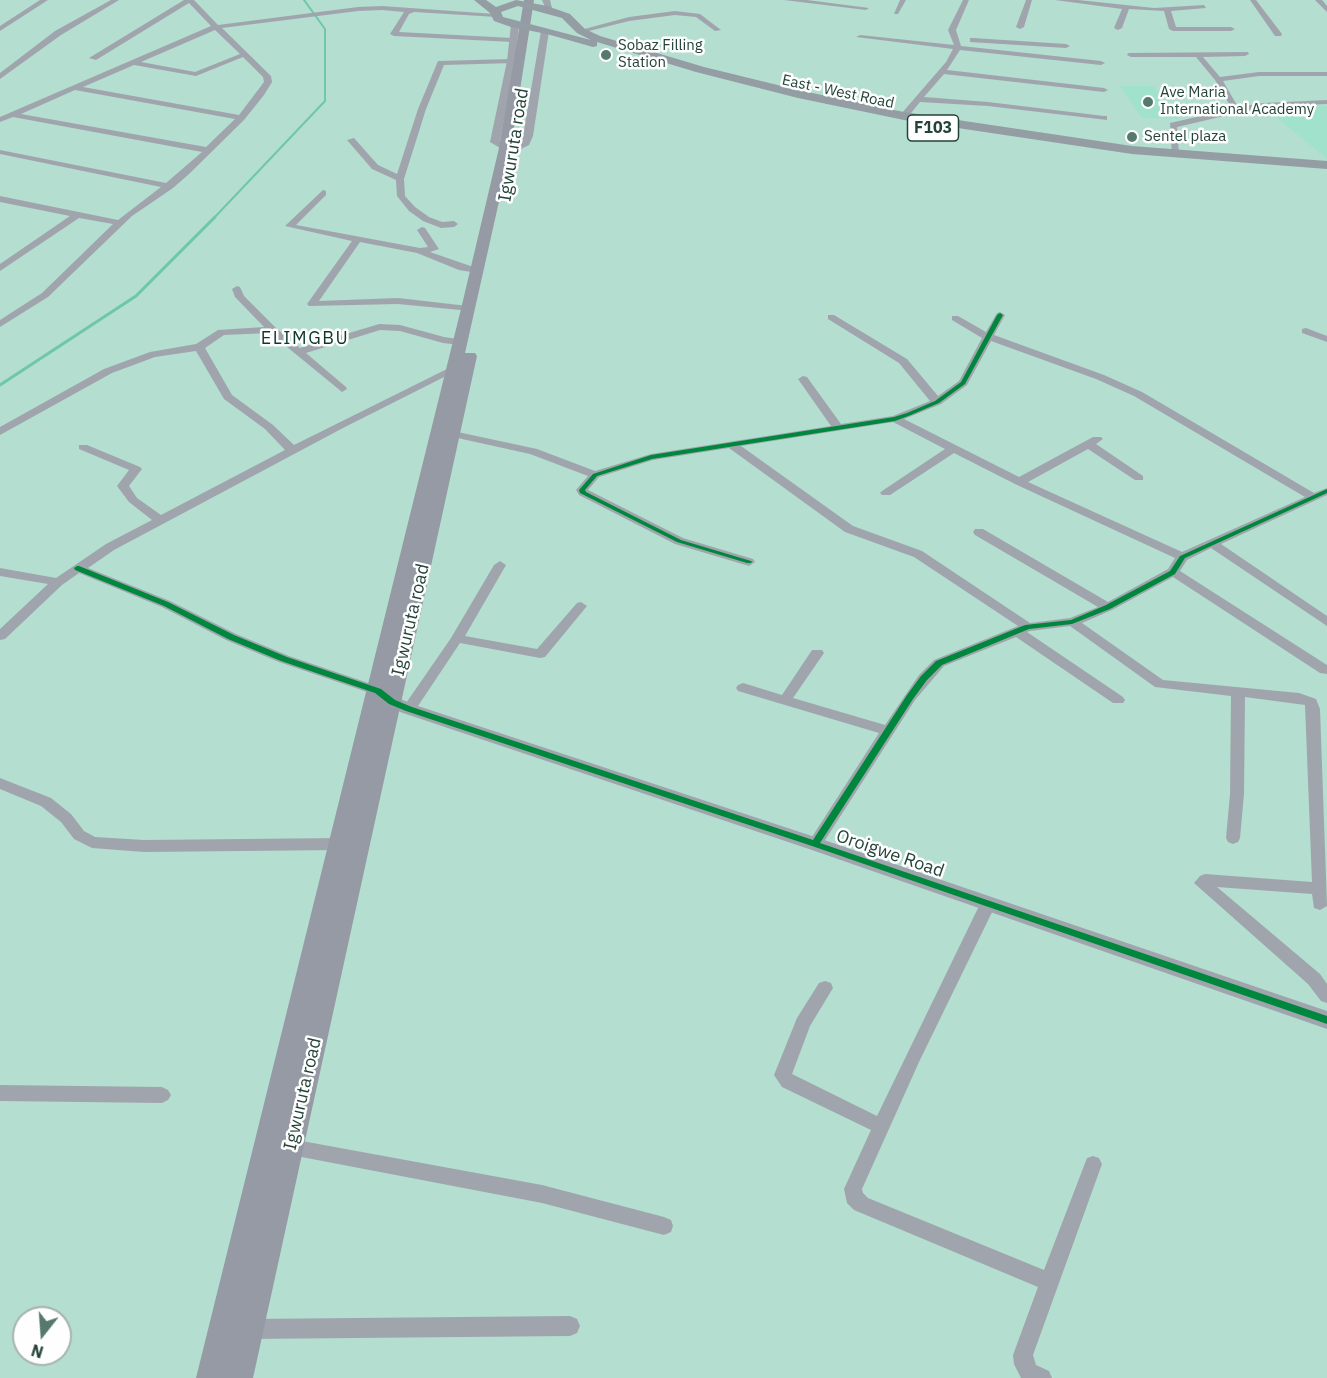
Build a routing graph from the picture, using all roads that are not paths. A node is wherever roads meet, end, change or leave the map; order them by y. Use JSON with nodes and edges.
{"nodes":[{"id":1,"x":45,"y":0,"type":"edge"},
{"id":2,"x":116,"y":0,"type":"edge"},
{"id":3,"x":190,"y":0,"type":"edge"},
{"id":4,"x":478,"y":0,"type":"edge"},
{"id":5,"x":503,"y":0,"type":"edge"},
{"id":6,"x":539,"y":0,"type":"edge"},
{"id":7,"x":788,"y":0,"type":"edge"},
{"id":8,"x":903,"y":0,"type":"edge"},
{"id":9,"x":966,"y":0,"type":"edge"},
{"id":10,"x":1029,"y":0,"type":"edge"},
{"id":11,"x":1058,"y":0,"type":"edge"},
{"id":12,"x":1253,"y":0,"type":"edge"},
{"id":13,"x":1318,"y":0,"type":"edge"},
{"id":14,"x":523,"y":2,"type":"edge"},
{"id":15,"x":1095,"y":2,"type":"edge"},
{"id":16,"x":548,"y":5,"type":"edge"},
{"id":17,"x":1126,"y":7,"type":"junction"},
{"id":18,"x":1204,"y":7,"type":"dead end"},
{"id":19,"x":866,"y":8,"type":"dead end"},
{"id":20,"x":1167,"y":10,"type":"junction"},
{"id":21,"x":1327,"y":10,"type":"edge"},
{"id":22,"x":412,"y":11,"type":"junction"},
{"id":23,"x":896,"y":13,"type":"dead end"},
{"id":24,"x":495,"y":14,"type":"junction"},
{"id":25,"x":515,"y":25,"type":"junction"},
{"id":26,"x":216,"y":27,"type":"junction"},
{"id":27,"x":1020,"y":27,"type":"dead end"},
{"id":28,"x":1118,"y":28,"type":"dead end"},
{"id":29,"x":0,"y":29,"type":"edge"},
{"id":30,"x":1231,"y":29,"type":"dead end"},
{"id":31,"x":576,"y":30,"type":"junction"},
{"id":32,"x":717,"y":30,"type":"dead end"},
{"id":33,"x":1278,"y":34,"type":"dead end"},
{"id":34,"x":545,"y":35,"type":"junction"},
{"id":35,"x":860,"y":37,"type":"dead end"},
{"id":36,"x":957,"y":43,"type":"junction"},
{"id":37,"x":520,"y":46,"type":"junction"},
{"id":38,"x":1066,"y":46,"type":"dead end"},
{"id":39,"x":245,"y":54,"type":"junction"},
{"id":40,"x":1245,"y":54,"type":"dead end"},
{"id":41,"x":1131,"y":55,"type":"dead end"},
{"id":42,"x":1199,"y":56,"type":"junction"},
{"id":43,"x":93,"y":58,"type":"dead end"},
{"id":44,"x":511,"y":61,"type":"junction"},
{"id":45,"x":135,"y":63,"type":"junction"},
{"id":46,"x":1101,"y":63,"type":"dead end"},
{"id":47,"x":941,"y":71,"type":"junction"},
{"id":48,"x":697,"y":72,"type":"junction"},
{"id":49,"x":1327,"y":74,"type":"edge"},
{"id":50,"x":0,"y":77,"type":"edge"},
{"id":51,"x":1218,"y":79,"type":"junction"},
{"id":52,"x":75,"y":88,"type":"junction"},
{"id":53,"x":1104,"y":90,"type":"dead end"},
{"id":54,"x":917,"y":99,"type":"junction"},
{"id":55,"x":1327,"y":102,"type":"edge"},
{"id":56,"x":1236,"y":110,"type":"junction"},
{"id":57,"x":13,"y":115,"type":"junction"},
{"id":58,"x":904,"y":116,"type":"junction"},
{"id":59,"x":241,"y":118,"type":"junction"},
{"id":60,"x":1104,"y":118,"type":"dead end"},
{"id":61,"x":0,"y":120,"type":"edge"},
{"id":62,"x":351,"y":140,"type":"dead end"},
{"id":63,"x":510,"y":148,"type":"junction"},
{"id":64,"x":207,"y":150,"type":"junction"},
{"id":65,"x":0,"y":152,"type":"edge"},
{"id":66,"x":1175,"y":154,"type":"junction"},
{"id":67,"x":1327,"y":165,"type":"edge"},
{"id":68,"x":1327,"y":173,"type":"edge"},
{"id":69,"x":400,"y":179,"type":"junction"},
{"id":70,"x":170,"y":186,"type":"junction"},
{"id":71,"x":323,"y":193,"type":"dead end"},
{"id":72,"x":5,"y":200,"type":"edge"},
{"id":73,"x":0,"y":208,"type":"edge"},
{"id":74,"x":77,"y":215,"type":"junction"},
{"id":75,"x":119,"y":223,"type":"junction"},
{"id":76,"x":454,"y":224,"type":"dead end"},
{"id":77,"x":422,"y":230,"type":"dead end"},
{"id":78,"x":358,"y":239,"type":"junction"},
{"id":79,"x":419,"y":251,"type":"junction"},
{"id":80,"x":0,"y":268,"type":"edge"},
{"id":81,"x":477,"y":270,"type":"junction"},
{"id":82,"x":237,"y":289,"type":"dead end"},
{"id":83,"x":468,"y":309,"type":"junction"},
{"id":84,"x":999,"y":315,"type":"dead end"},
{"id":85,"x":831,"y":317,"type":"dead end"},
{"id":86,"x":955,"y":318,"type":"dead end"},
{"id":87,"x":0,"y":324,"type":"edge"},
{"id":88,"x":272,"y":330,"type":"junction"},
{"id":89,"x":1306,"y":331,"type":"dead end"},
{"id":90,"x":986,"y":336,"type":"junction"},
{"id":91,"x":1327,"y":339,"type":"edge"},
{"id":92,"x":460,"y":342,"type":"junction"},
{"id":93,"x":199,"y":347,"type":"junction"},
{"id":94,"x":299,"y":352,"type":"junction"},
{"id":95,"x":453,"y":370,"type":"junction"},
{"id":96,"x":803,"y":379,"type":"dead end"},
{"id":97,"x":342,"y":389,"type":"dead end"},
{"id":98,"x":937,"y":402,"type":"junction"},
{"id":99,"x":895,"y":419,"type":"junction"},
{"id":100,"x":837,"y":426,"type":"junction"},
{"id":101,"x":0,"y":432,"type":"edge"},
{"id":102,"x":453,"y":434,"type":"junction"},
{"id":103,"x":731,"y":444,"type":"junction"},
{"id":104,"x":83,"y":447,"type":"dead end"},
{"id":105,"x":953,"y":449,"type":"junction"},
{"id":106,"x":292,"y":450,"type":"junction"},
{"id":107,"x":595,"y":475,"type":"junction"},
{"id":108,"x":1139,"y":477,"type":"dead end"},
{"id":109,"x":1019,"y":482,"type":"junction"},
{"id":110,"x":1327,"y":491,"type":"edge"},
{"id":111,"x":886,"y":493,"type":"dead end"},
{"id":112,"x":1313,"y":497,"type":"junction"},
{"id":113,"x":159,"y":519,"type":"junction"},
{"id":114,"x":979,"y":532,"type":"dead end"},
{"id":115,"x":1211,"y":543,"type":"junction"},
{"id":116,"x":1182,"y":557,"type":"junction"},
{"id":117,"x":749,"y":562,"type":"dead end"},
{"id":118,"x":500,"y":565,"type":"dead end"},
{"id":119,"x":77,"y":568,"type":"junction"},
{"id":120,"x":0,"y":572,"type":"edge"},
{"id":121,"x":1173,"y":572,"type":"junction"},
{"id":122,"x":58,"y":582,"type":"junction"},
{"id":123,"x":581,"y":606,"type":"dead end"},
{"id":124,"x":1108,"y":607,"type":"junction"},
{"id":125,"x":1072,"y":622,"type":"junction"},
{"id":126,"x":1327,"y":622,"type":"edge"},
{"id":127,"x":1022,"y":629,"type":"junction"},
{"id":128,"x":0,"y":636,"type":"edge"},
{"id":129,"x":456,"y":640,"type":"junction"},
{"id":130,"x":817,"y":653,"type":"dead end"},
{"id":131,"x":1325,"y":670,"type":"dead end"},
{"id":132,"x":743,"y":688,"type":"dead end"},
{"id":133,"x":1238,"y":692,"type":"junction"},
{"id":134,"x":393,"y":700,"type":"junction"},
{"id":135,"x":785,"y":700,"type":"junction"},
{"id":136,"x":1118,"y":700,"type":"dead end"},
{"id":137,"x":888,"y":731,"type":"junction"},
{"id":138,"x":0,"y":783,"type":"edge"},
{"id":139,"x":1233,"y":838,"type":"dead end"},
{"id":140,"x":341,"y":844,"type":"junction"},
{"id":141,"x":815,"y":844,"type":"junction"},
{"id":142,"x":988,"y":904,"type":"junction"},
{"id":143,"x":825,"y":988,"type":"dead end"},
{"id":144,"x":1327,"y":996,"type":"edge"},
{"id":145,"x":1327,"y":1020,"type":"edge"},
{"id":146,"x":0,"y":1093,"type":"edge"},
{"id":147,"x":162,"y":1095,"type":"dead end"},
{"id":148,"x":881,"y":1126,"type":"junction"},
{"id":149,"x":291,"y":1147,"type":"junction"},
{"id":150,"x":1093,"y":1164,"type":"dead end"},
{"id":151,"x":664,"y":1226,"type":"dead end"},
{"id":152,"x":1050,"y":1282,"type":"junction"},
{"id":153,"x":570,"y":1326,"type":"dead end"},
{"id":154,"x":249,"y":1329,"type":"junction"},
{"id":155,"x":211,"y":1378,"type":"edge"},
{"id":156,"x":238,"y":1378,"type":"edge"},
{"id":157,"x":1042,"y":1378,"type":"edge"}],
"edges":[{"from":1,"to":29,"type":"street"},
{"from":2,"to":50,"type":"street"},
{"from":3,"to":26,"type":"street"},
{"from":3,"to":43,"type":"street"},
{"from":4,"to":24,"type":"main road","name":"East - West Road"},
{"from":5,"to":14,"type":"main road"},
{"from":6,"to":37,"type":"main road","name":"Igwuruta road"},
{"from":7,"to":19,"type":"street"},
{"from":8,"to":23,"type":"street"},
{"from":9,"to":36,"type":"street"},
{"from":10,"to":27,"type":"street"},
{"from":11,"to":15,"type":"street"},
{"from":12,"to":33,"type":"street"},
{"from":13,"to":21,"type":"street"},
{"from":14,"to":16,"type":"main road"},
{"from":14,"to":24,"type":"main road"},
{"from":14,"to":37,"type":"main road"},
{"from":15,"to":17,"type":"street"},
{"from":16,"to":31,"type":"main road"},
{"from":17,"to":20,"type":"street"},
{"from":17,"to":28,"type":"street"},
{"from":18,"to":20,"type":"street"},
{"from":20,"to":30,"type":"street"},
{"from":22,"to":24,"type":"street"},
{"from":22,"to":26,"type":"street"},
{"from":22,"to":37,"type":"street"},
{"from":24,"to":25,"type":"main road","name":"East - West Road"},
{"from":25,"to":34,"type":"main road","name":"East - West Road"},
{"from":25,"to":37,"type":"street"},
{"from":26,"to":39,"type":"street"},
{"from":26,"to":45,"type":"street"},
{"from":31,"to":32,"type":"street"},
{"from":31,"to":34,"type":"main road","name":"East - West Road","number":"F103"},
{"from":31,"to":48,"type":"main road","name":"East - West Road","number":"F103"},
{"from":34,"to":63,"type":"street"},
{"from":35,"to":36,"type":"street"},
{"from":36,"to":38,"type":"street"},
{"from":36,"to":46,"type":"street"},
{"from":36,"to":47,"type":"street"},
{"from":37,"to":44,"type":"street"},
{"from":37,"to":63,"type":"main road","name":"Igwuruta road"},
{"from":39,"to":45,"type":"street"},
{"from":39,"to":59,"type":"street"},
{"from":40,"to":42,"type":"street"},
{"from":41,"to":42,"type":"street"},
{"from":42,"to":51,"type":"street"},
{"from":44,"to":63,"type":"street"},
{"from":44,"to":69,"type":"street"},
{"from":45,"to":52,"type":"street"},
{"from":47,"to":53,"type":"street"},
{"from":47,"to":54,"type":"street"},
{"from":48,"to":58,"type":"main road","name":"East - West Road","number":"F103"},
{"from":48,"to":68,"type":"main road","name":"East - West Road","number":"F103"},
{"from":49,"to":51,"type":"street"},
{"from":51,"to":56,"type":"street"},
{"from":52,"to":57,"type":"street"},
{"from":52,"to":59,"type":"street"},
{"from":54,"to":58,"type":"street"},
{"from":54,"to":60,"type":"street"},
{"from":55,"to":56,"type":"street"},
{"from":56,"to":66,"type":"street"},
{"from":57,"to":61,"type":"street"},
{"from":57,"to":64,"type":"street"},
{"from":58,"to":66,"type":"main road","name":"East - West Road","number":"F103"},
{"from":59,"to":64,"type":"street"},
{"from":62,"to":69,"type":"street"},
{"from":63,"to":81,"type":"main road","name":"Igwuruta road"},
{"from":63,"to":102,"type":"main road","name":"Igwuruta road"},
{"from":64,"to":70,"type":"street"},
{"from":65,"to":70,"type":"street"},
{"from":66,"to":67,"type":"main road","name":"East - West Road","number":"F103"},
{"from":69,"to":76,"type":"street"},
{"from":70,"to":75,"type":"street"},
{"from":71,"to":78,"type":"street"},
{"from":72,"to":73,"type":"street"},
{"from":72,"to":74,"type":"street"},
{"from":74,"to":75,"type":"street"},
{"from":74,"to":80,"type":"street"},
{"from":75,"to":87,"type":"street"},
{"from":77,"to":79,"type":"street"},
{"from":78,"to":79,"type":"street"},
{"from":78,"to":83,"type":"street"},
{"from":79,"to":81,"type":"street"},
{"from":81,"to":83,"type":"main road","name":"Igwuruta road"},
{"from":82,"to":88,"type":"street"},
{"from":83,"to":92,"type":"main road","name":"Igwuruta road"},
{"from":84,"to":90,"type":"street"},
{"from":85,"to":98,"type":"street"},
{"from":86,"to":90,"type":"street"},
{"from":88,"to":93,"type":"street"},
{"from":88,"to":94,"type":"street"},
{"from":89,"to":91,"type":"street"},
{"from":90,"to":98,"type":"street"},
{"from":90,"to":112,"type":"street"},
{"from":92,"to":94,"type":"street"},
{"from":92,"to":95,"type":"main road","name":"Igwuruta road"},
{"from":93,"to":101,"type":"street"},
{"from":93,"to":106,"type":"street"},
{"from":94,"to":97,"type":"street"},
{"from":95,"to":106,"type":"street"},
{"from":95,"to":134,"type":"main road","name":"Igwuruta road"},
{"from":96,"to":100,"type":"street"},
{"from":98,"to":99,"type":"street"},
{"from":99,"to":100,"type":"street"},
{"from":99,"to":105,"type":"street"},
{"from":100,"to":103,"type":"street"},
{"from":102,"to":107,"type":"street"},
{"from":102,"to":134,"type":"main road","name":"Igwuruta road"},
{"from":103,"to":107,"type":"street"},
{"from":103,"to":127,"type":"street"},
{"from":104,"to":113,"type":"street"},
{"from":105,"to":109,"type":"street"},
{"from":105,"to":111,"type":"street"},
{"from":106,"to":113,"type":"street"},
{"from":107,"to":117,"type":"street"},
{"from":108,"to":109,"type":"street"},
{"from":109,"to":116,"type":"street"},
{"from":110,"to":112,"type":"street"},
{"from":112,"to":115,"type":"street"},
{"from":113,"to":119,"type":"street"},
{"from":114,"to":124,"type":"street"},
{"from":115,"to":116,"type":"street"},
{"from":115,"to":126,"type":"street"},
{"from":116,"to":121,"type":"street"},
{"from":118,"to":129,"type":"street"},
{"from":119,"to":122,"type":"street"},
{"from":119,"to":134,"type":"street"},
{"from":120,"to":122,"type":"street"},
{"from":121,"to":124,"type":"street"},
{"from":121,"to":131,"type":"street"},
{"from":122,"to":128,"type":"street"},
{"from":123,"to":129,"type":"street"},
{"from":124,"to":125,"type":"street"},
{"from":125,"to":127,"type":"street"},
{"from":125,"to":133,"type":"street"},
{"from":127,"to":136,"type":"street"},
{"from":127,"to":137,"type":"street"},
{"from":129,"to":134,"type":"street"},
{"from":130,"to":135,"type":"street"},
{"from":132,"to":135,"type":"street"},
{"from":133,"to":139,"type":"street"},
{"from":133,"to":144,"type":"street"},
{"from":134,"to":140,"type":"main road","name":"Igwuruta road"},
{"from":134,"to":141,"type":"street","name":"Oroigwe Road"},
{"from":134,"to":149,"type":"main road","name":"Igwuruta road"},
{"from":135,"to":137,"type":"street"},
{"from":137,"to":141,"type":"street"},
{"from":138,"to":140,"type":"street"},
{"from":140,"to":155,"type":"main road","name":"Igwuruta road"},
{"from":141,"to":142,"type":"street","name":"Oroigwe Road"},
{"from":142,"to":145,"type":"street","name":"Oroigwe Road"},
{"from":142,"to":148,"type":"street"},
{"from":143,"to":148,"type":"street"},
{"from":146,"to":147,"type":"street"},
{"from":148,"to":152,"type":"street"},
{"from":149,"to":151,"type":"street"},
{"from":149,"to":154,"type":"main road","name":"Igwuruta road"},
{"from":150,"to":152,"type":"street"},
{"from":152,"to":157,"type":"street"},
{"from":153,"to":154,"type":"street"},
{"from":154,"to":156,"type":"main road","name":"Igwuruta road"}]}
